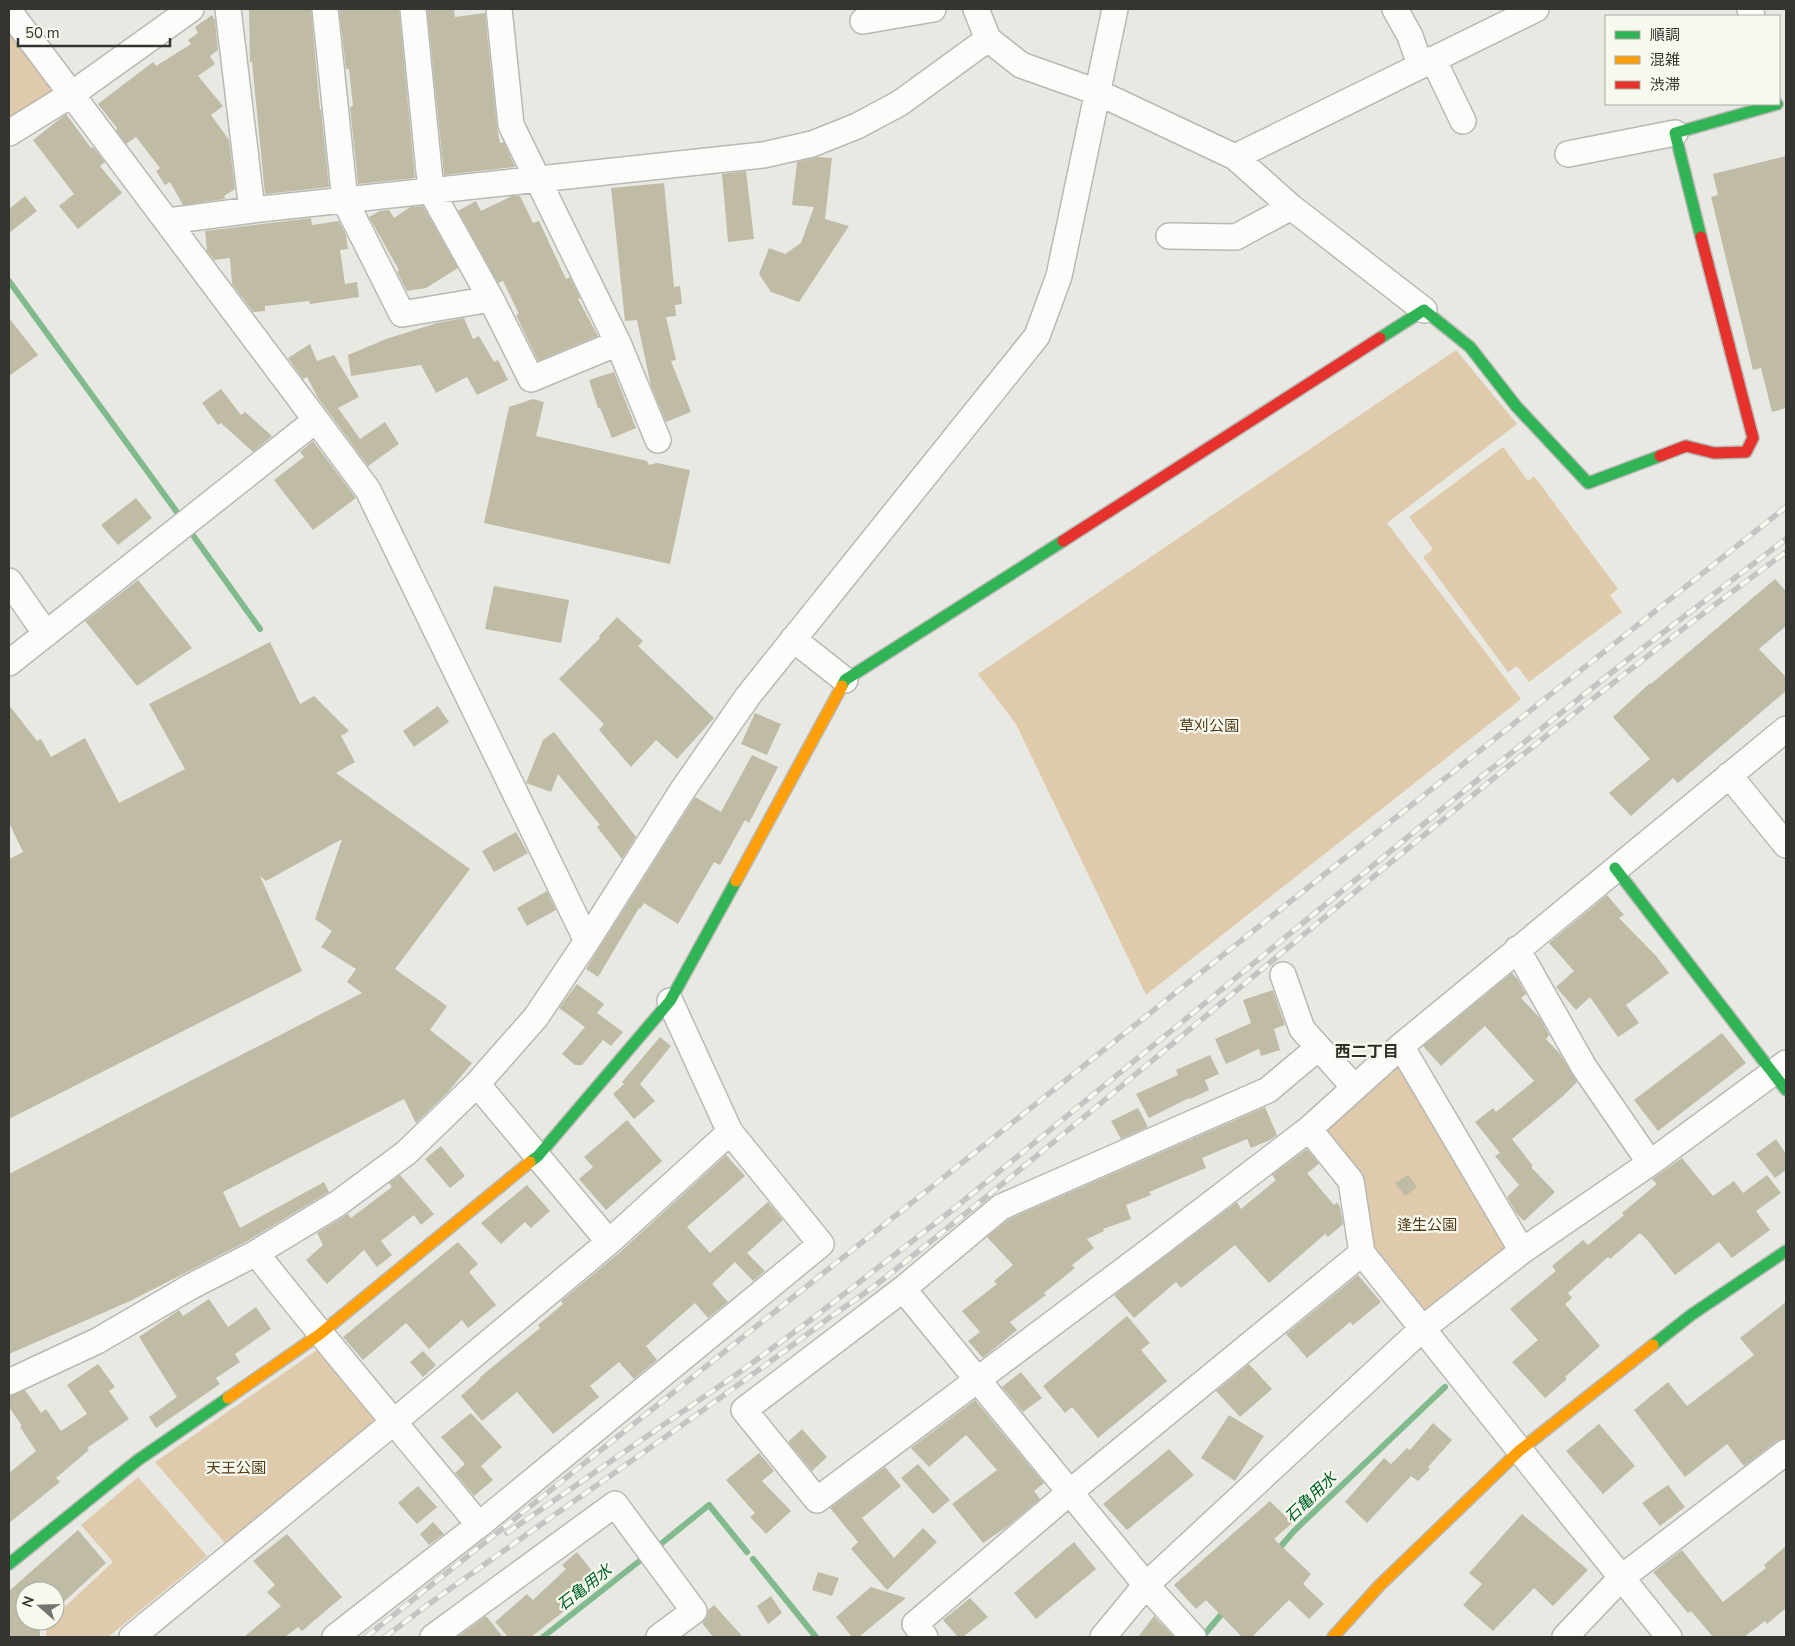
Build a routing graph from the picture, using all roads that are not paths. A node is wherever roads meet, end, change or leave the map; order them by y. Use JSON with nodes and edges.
{"nodes":[{"id":1,"x":191,"y":9,"type":"edge"},
{"id":2,"x":228,"y":9,"type":"edge"},
{"id":3,"x":325,"y":9,"type":"edge"},
{"id":4,"x":413,"y":9,"type":"edge"},
{"id":5,"x":498,"y":9,"type":"edge"},
{"id":6,"x":933,"y":9,"type":"edge"},
{"id":7,"x":976,"y":9,"type":"edge"},
{"id":8,"x":1116,"y":9,"type":"edge"},
{"id":9,"x":1395,"y":9,"type":"edge"},
{"id":10,"x":1536,"y":9,"type":"edge"},
{"id":11,"x":9,"y":11,"type":"edge"},
{"id":12,"x":863,"y":21,"type":"dead end"},
{"id":13,"x":988,"y":39,"type":"junction"},
{"id":14,"x":1427,"y":62,"type":"junction"},
{"id":15,"x":1097,"y":92,"type":"junction"},
{"id":16,"x":72,"y":94,"type":"junction"},
{"id":17,"x":1774,"y":105,"type":"edge"},
{"id":18,"x":1463,"y":121,"type":"dead end"},
{"id":19,"x":9,"y":133,"type":"edge"},
{"id":20,"x":1674,"y":133,"type":"junction"},
{"id":21,"x":1568,"y":154,"type":"dead end"},
{"id":22,"x":1235,"y":157,"type":"junction"},
{"id":23,"x":538,"y":179,"type":"junction"},
{"id":24,"x":431,"y":191,"type":"junction"},
{"id":25,"x":345,"y":201,"type":"junction"},
{"id":26,"x":1291,"y":207,"type":"junction"},
{"id":27,"x":252,"y":210,"type":"junction"},
{"id":28,"x":168,"y":221,"type":"junction"},
{"id":29,"x":1169,"y":236,"type":"dead end"},
{"id":30,"x":491,"y":300,"type":"junction"},
{"id":31,"x":1424,"y":310,"type":"junction"},
{"id":32,"x":618,"y":343,"type":"junction"},
{"id":33,"x":316,"y":420,"type":"junction"},
{"id":34,"x":658,"y":440,"type":"dead end"},
{"id":35,"x":9,"y":581,"type":"edge"},
{"id":36,"x":46,"y":634,"type":"junction"},
{"id":37,"x":793,"y":639,"type":"junction"},
{"id":38,"x":9,"y":663,"type":"edge"},
{"id":39,"x":845,"y":680,"type":"junction"},
{"id":40,"x":1786,"y":729,"type":"edge"},
{"id":41,"x":1729,"y":775,"type":"junction"},
{"id":42,"x":1786,"y":845,"type":"edge"},
{"id":43,"x":1615,"y":868,"type":"junction"},
{"id":44,"x":587,"y":941,"type":"junction"},
{"id":45,"x":1517,"y":949,"type":"junction"},
{"id":46,"x":1283,"y":975,"type":"dead end"},
{"id":47,"x":670,"y":1001,"type":"junction"},
{"id":48,"x":1401,"y":1046,"type":"junction"},
{"id":49,"x":1318,"y":1048,"type":"junction"},
{"id":50,"x":1782,"y":1075,"type":"edge"},
{"id":51,"x":477,"y":1084,"type":"junction"},
{"id":52,"x":1354,"y":1087,"type":"junction"},
{"id":53,"x":1309,"y":1128,"type":"junction"},
{"id":54,"x":730,"y":1132,"type":"junction"},
{"id":55,"x":538,"y":1156,"type":"junction"},
{"id":56,"x":1650,"y":1163,"type":"junction"},
{"id":57,"x":609,"y":1242,"type":"junction"},
{"id":58,"x":1522,"y":1251,"type":"junction"},
{"id":59,"x":1786,"y":1251,"type":"edge"},
{"id":60,"x":256,"y":1253,"type":"junction"},
{"id":61,"x":1362,"y":1253,"type":"junction"},
{"id":62,"x":903,"y":1289,"type":"junction"},
{"id":63,"x":1422,"y":1329,"type":"junction"},
{"id":64,"x":320,"y":1334,"type":"junction"},
{"id":65,"x":978,"y":1379,"type":"junction"},
{"id":66,"x":9,"y":1382,"type":"edge"},
{"id":67,"x":395,"y":1421,"type":"junction"},
{"id":68,"x":1519,"y":1450,"type":"junction"},
{"id":69,"x":1786,"y":1452,"type":"edge"},
{"id":70,"x":1070,"y":1492,"type":"junction"},
{"id":71,"x":479,"y":1524,"type":"junction"},
{"id":72,"x":9,"y":1564,"type":"edge"},
{"id":73,"x":1621,"y":1578,"type":"junction"},
{"id":74,"x":1146,"y":1584,"type":"junction"},
{"id":75,"x":132,"y":1637,"type":"edge"},
{"id":76,"x":335,"y":1637,"type":"edge"},
{"id":77,"x":433,"y":1637,"type":"edge"},
{"id":78,"x":659,"y":1637,"type":"edge"},
{"id":79,"x":925,"y":1637,"type":"edge"},
{"id":80,"x":1103,"y":1637,"type":"edge"},
{"id":81,"x":1193,"y":1637,"type":"edge"},
{"id":82,"x":1333,"y":1637,"type":"edge"},
{"id":83,"x":1565,"y":1637,"type":"edge"},
{"id":84,"x":1669,"y":1637,"type":"edge"}],
"edges":[{"from":1,"to":16,"type":"street"},
{"from":2,"to":27,"type":"street"},
{"from":3,"to":25,"type":"street"},
{"from":4,"to":24,"type":"street"},
{"from":5,"to":23,"type":"street"},
{"from":6,"to":12,"type":"street"},
{"from":7,"to":13,"type":"street"},
{"from":8,"to":15,"type":"street"},
{"from":9,"to":14,"type":"street"},
{"from":10,"to":14,"type":"street"},
{"from":11,"to":16,"type":"street"},
{"from":13,"to":15,"type":"street"},
{"from":13,"to":23,"type":"street"},
{"from":14,"to":18,"type":"street"},
{"from":14,"to":22,"type":"street"},
{"from":15,"to":22,"type":"street"},
{"from":15,"to":37,"type":"street"},
{"from":16,"to":19,"type":"street"},
{"from":16,"to":28,"type":"street"},
{"from":17,"to":20,"type":"street"},
{"from":20,"to":21,"type":"street"},
{"from":20,"to":31,"type":"street"},
{"from":22,"to":26,"type":"street"},
{"from":23,"to":24,"type":"street"},
{"from":23,"to":32,"type":"street"},
{"from":24,"to":25,"type":"street"},
{"from":24,"to":30,"type":"street"},
{"from":25,"to":27,"type":"street"},
{"from":25,"to":30,"type":"street"},
{"from":26,"to":29,"type":"street"},
{"from":26,"to":31,"type":"street"},
{"from":27,"to":28,"type":"street"},
{"from":28,"to":33,"type":"street"},
{"from":30,"to":32,"type":"street"},
{"from":31,"to":39,"type":"street"},
{"from":32,"to":34,"type":"street"},
{"from":33,"to":36,"type":"street"},
{"from":33,"to":44,"type":"street"},
{"from":35,"to":36,"type":"street"},
{"from":36,"to":38,"type":"street"},
{"from":37,"to":39,"type":"street"},
{"from":37,"to":44,"type":"street"},
{"from":39,"to":47,"type":"street"},
{"from":40,"to":41,"type":"street"},
{"from":41,"to":42,"type":"street"},
{"from":41,"to":43,"type":"street"},
{"from":43,"to":45,"type":"street"},
{"from":43,"to":50,"type":"street"},
{"from":44,"to":51,"type":"street"},
{"from":45,"to":48,"type":"street"},
{"from":45,"to":56,"type":"street"},
{"from":46,"to":49,"type":"street"},
{"from":47,"to":54,"type":"street"},
{"from":47,"to":55,"type":"street"},
{"from":48,"to":52,"type":"street"},
{"from":48,"to":58,"type":"street"},
{"from":49,"to":52,"type":"street"},
{"from":49,"to":62,"type":"street"},
{"from":50,"to":56,"type":"street"},
{"from":51,"to":55,"type":"street"},
{"from":51,"to":60,"type":"street"},
{"from":52,"to":53,"type":"street"},
{"from":53,"to":61,"type":"street"},
{"from":53,"to":65,"type":"street"},
{"from":54,"to":57,"type":"street"},
{"from":54,"to":71,"type":"street"},
{"from":55,"to":57,"type":"street"},
{"from":55,"to":64,"type":"street"},
{"from":56,"to":58,"type":"street"},
{"from":57,"to":67,"type":"street"},
{"from":58,"to":63,"type":"street"},
{"from":59,"to":68,"type":"street"},
{"from":60,"to":64,"type":"street"},
{"from":60,"to":66,"type":"street"},
{"from":61,"to":63,"type":"street"},
{"from":61,"to":70,"type":"street"},
{"from":62,"to":65,"type":"street"},
{"from":62,"to":65,"type":"street"},
{"from":63,"to":68,"type":"street"},
{"from":63,"to":74,"type":"street"},
{"from":64,"to":67,"type":"street"},
{"from":64,"to":72,"type":"street"},
{"from":65,"to":70,"type":"street"},
{"from":67,"to":71,"type":"street"},
{"from":67,"to":75,"type":"street"},
{"from":68,"to":73,"type":"street"},
{"from":68,"to":82,"type":"street"},
{"from":69,"to":73,"type":"street"},
{"from":70,"to":74,"type":"street"},
{"from":70,"to":79,"type":"street"},
{"from":71,"to":76,"type":"street"},
{"from":73,"to":83,"type":"street"},
{"from":73,"to":84,"type":"street"},
{"from":74,"to":80,"type":"street"},
{"from":74,"to":81,"type":"street"},
{"from":77,"to":78,"type":"street"}]}
